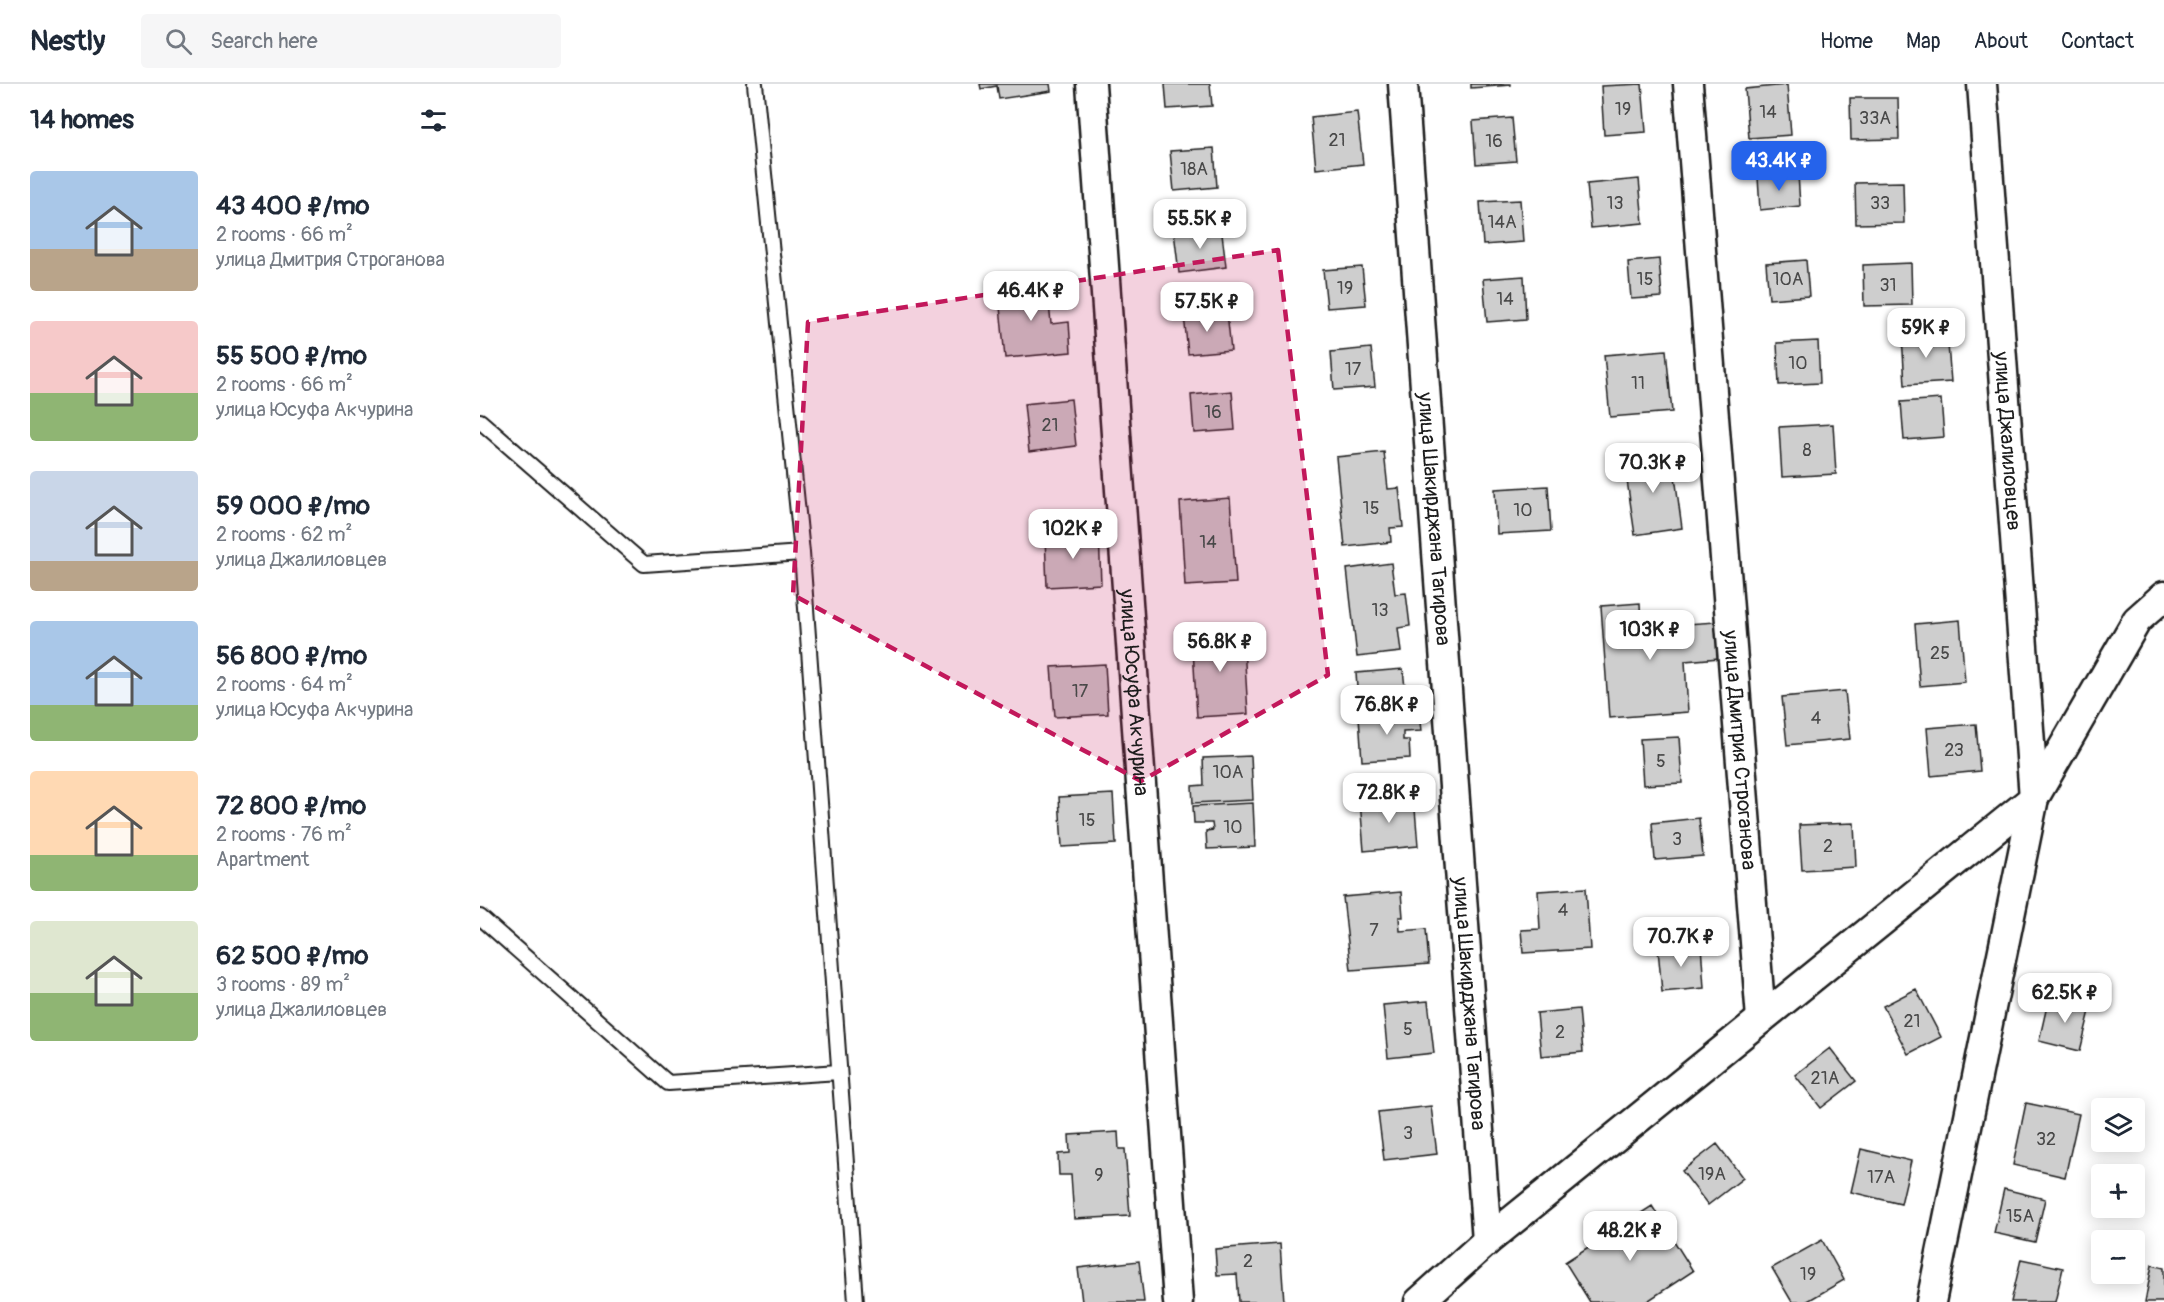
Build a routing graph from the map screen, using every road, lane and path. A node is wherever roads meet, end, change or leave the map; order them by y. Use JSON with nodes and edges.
{"nodes":[{"id":1,"x":755,"y":84,"type":"edge"},
{"id":2,"x":1092,"y":84,"type":"edge"},
{"id":3,"x":1403,"y":84,"type":"edge"},
{"id":4,"x":1688,"y":84,"type":"edge"},
{"id":5,"x":1982,"y":84,"type":"edge"},
{"id":6,"x":480,"y":421,"type":"edge"},
{"id":7,"x":802,"y":553,"type":"junction"},
{"id":8,"x":2164,"y":596,"type":"edge"},
{"id":9,"x":2034,"y":798,"type":"junction"},
{"id":10,"x":480,"y":917,"type":"edge"},
{"id":11,"x":1761,"y":1019,"type":"junction"},
{"id":12,"x":839,"y":1072,"type":"junction"},
{"id":13,"x":1487,"y":1241,"type":"junction"},
{"id":14,"x":856,"y":1302,"type":"edge"},
{"id":15,"x":1178,"y":1302,"type":"edge"},
{"id":16,"x":1419,"y":1302,"type":"edge"},
{"id":17,"x":1931,"y":1302,"type":"edge"}],
"edges":[{"from":1,"to":7,"type":"lane"},
{"from":2,"to":15,"type":"street","name":"улица Юсуфа Акчурина"},
{"from":3,"to":13,"type":"street","name":"улица Шакирджана Тагирова"},
{"from":4,"to":11,"type":"street","name":"улица Дмитрия Строганова"},
{"from":5,"to":9,"type":"street","name":"улица Джалиловцев"},
{"from":6,"to":7,"type":"lane"},
{"from":7,"to":12,"type":"lane"},
{"from":8,"to":9,"type":"street"},
{"from":9,"to":11,"type":"street"},
{"from":9,"to":17,"type":"street"},
{"from":10,"to":12,"type":"lane"},
{"from":11,"to":13,"type":"street"},
{"from":12,"to":14,"type":"lane"},
{"from":13,"to":16,"type":"street"}]}
